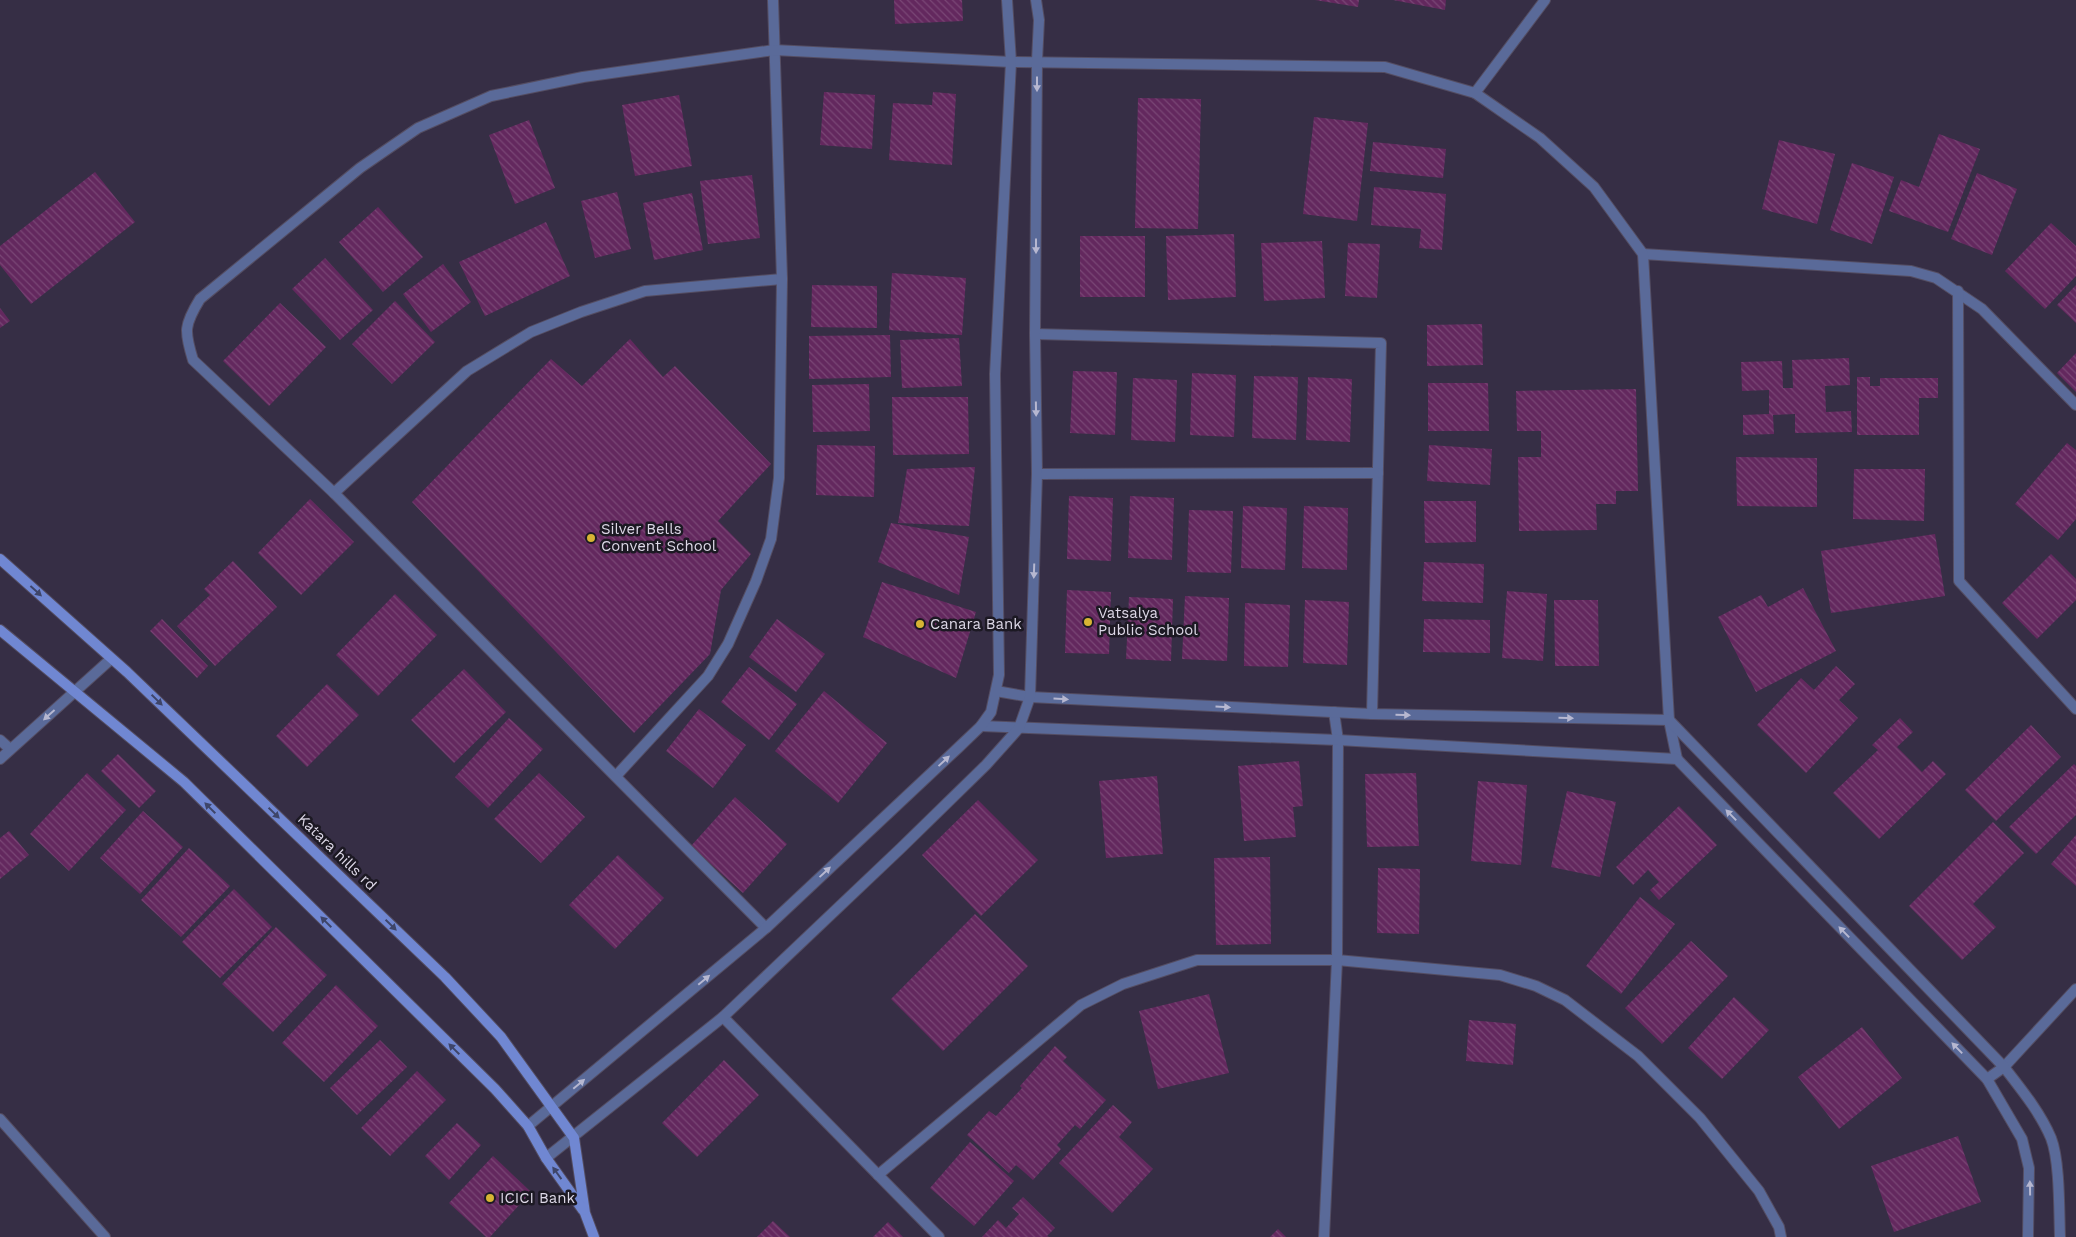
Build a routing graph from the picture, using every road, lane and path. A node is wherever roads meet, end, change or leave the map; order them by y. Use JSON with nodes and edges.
{"nodes":[{"id":1,"x":773,"y":0,"type":"edge"},
{"id":2,"x":1007,"y":0,"type":"edge"},
{"id":3,"x":1036,"y":0,"type":"edge"},
{"id":4,"x":1545,"y":0,"type":"edge"},
{"id":5,"x":774,"y":50,"type":"junction"},
{"id":6,"x":1037,"y":61,"type":"junction"},
{"id":7,"x":1011,"y":62,"type":"junction"},
{"id":8,"x":1475,"y":93,"type":"junction"},
{"id":9,"x":1643,"y":254,"type":"junction"},
{"id":10,"x":782,"y":279,"type":"junction"},
{"id":11,"x":1958,"y":292,"type":"junction"},
{"id":12,"x":1035,"y":334,"type":"junction"},
{"id":13,"x":2076,"y":405,"type":"edge"},
{"id":14,"x":1378,"y":473,"type":"junction"},
{"id":15,"x":1037,"y":474,"type":"junction"},
{"id":16,"x":334,"y":493,"type":"junction"},
{"id":17,"x":0,"y":559,"type":"edge"},
{"id":18,"x":0,"y":630,"type":"edge"},
{"id":19,"x":111,"y":659,"type":"junction"},
{"id":20,"x":996,"y":691,"type":"junction"},
{"id":21,"x":74,"y":692,"type":"junction"},
{"id":22,"x":1030,"y":697,"type":"junction"},
{"id":23,"x":2076,"y":709,"type":"edge"},
{"id":24,"x":1334,"y":712,"type":"junction"},
{"id":25,"x":1372,"y":714,"type":"junction"},
{"id":26,"x":1669,"y":720,"type":"junction"},
{"id":27,"x":981,"y":726,"type":"junction"},
{"id":28,"x":1019,"y":728,"type":"junction"},
{"id":29,"x":0,"y":740,"type":"edge"},
{"id":30,"x":1338,"y":740,"type":"junction"},
{"id":31,"x":10,"y":749,"type":"junction"},
{"id":32,"x":0,"y":759,"type":"edge"},
{"id":33,"x":1677,"y":759,"type":"junction"},
{"id":34,"x":616,"y":776,"type":"junction"},
{"id":35,"x":766,"y":928,"type":"junction"},
{"id":36,"x":1336,"y":960,"type":"junction"},
{"id":37,"x":2076,"y":989,"type":"edge"},
{"id":38,"x":722,"y":1018,"type":"junction"},
{"id":39,"x":2004,"y":1067,"type":"junction"},
{"id":40,"x":1987,"y":1079,"type":"junction"},
{"id":41,"x":552,"y":1106,"type":"junction"},
{"id":42,"x":0,"y":1119,"type":"edge"},
{"id":43,"x":528,"y":1126,"type":"junction"},
{"id":44,"x":574,"y":1138,"type":"junction"},
{"id":45,"x":546,"y":1158,"type":"junction"},
{"id":46,"x":878,"y":1175,"type":"junction"},
{"id":47,"x":585,"y":1213,"type":"junction"},
{"id":48,"x":105,"y":1237,"type":"edge"},
{"id":49,"x":594,"y":1237,"type":"edge"},
{"id":50,"x":940,"y":1237,"type":"edge"},
{"id":51,"x":1324,"y":1237,"type":"edge"},
{"id":52,"x":1781,"y":1237,"type":"edge"},
{"id":53,"x":2028,"y":1237,"type":"edge"},
{"id":54,"x":2060,"y":1237,"type":"edge"}],
"edges":[{"from":1,"to":5,"type":"street"},
{"from":2,"to":7,"type":"street"},
{"from":3,"to":6,"type":"street"},
{"from":4,"to":8,"type":"street"},
{"from":5,"to":7,"type":"street"},
{"from":5,"to":10,"type":"street"},
{"from":5,"to":16,"type":"street"},
{"from":6,"to":7,"type":"street"},
{"from":6,"to":8,"type":"street"},
{"from":6,"to":12,"type":"street","one_way":true},
{"from":7,"to":20,"type":"street"},
{"from":8,"to":9,"type":"street"},
{"from":9,"to":11,"type":"street"},
{"from":9,"to":26,"type":"street"},
{"from":10,"to":16,"type":"street"},
{"from":10,"to":34,"type":"street"},
{"from":11,"to":13,"type":"street"},
{"from":11,"to":23,"type":"street"},
{"from":12,"to":14,"type":"street"},
{"from":12,"to":15,"type":"street","one_way":true},
{"from":14,"to":15,"type":"street"},
{"from":14,"to":25,"type":"street"},
{"from":15,"to":22,"type":"street","one_way":true},
{"from":16,"to":34,"type":"street"},
{"from":17,"to":19,"type":"main road","name":"Katara hills rd","one_way":true},
{"from":18,"to":21,"type":"main road","name":"Katara hills rd"},
{"from":19,"to":21,"type":"street"},
{"from":19,"to":41,"type":"main road","name":"Katara hills rd","one_way":true},
{"from":20,"to":22,"type":"street"},
{"from":20,"to":27,"type":"street"},
{"from":21,"to":31,"type":"street","one_way":true},
{"from":43,"to":21,"type":"main road","name":"Katara hills rd","one_way":true},
{"from":22,"to":24,"type":"street","one_way":true},
{"from":22,"to":28,"type":"street"},
{"from":24,"to":25,"type":"street"},
{"from":24,"to":30,"type":"street"},
{"from":25,"to":26,"type":"street","one_way":true},
{"from":26,"to":33,"type":"street"},
{"from":26,"to":39,"type":"street"},
{"from":27,"to":28,"type":"street"},
{"from":35,"to":27,"type":"street","one_way":true},
{"from":28,"to":30,"type":"street"},
{"from":28,"to":38,"type":"street"},
{"from":29,"to":31,"type":"street"},
{"from":30,"to":33,"type":"street"},
{"from":30,"to":36,"type":"street"},
{"from":31,"to":32,"type":"street"},
{"from":40,"to":33,"type":"street","one_way":true},
{"from":34,"to":35,"type":"street"},
{"from":41,"to":35,"type":"street","one_way":true},
{"from":36,"to":46,"type":"street"},
{"from":36,"to":51,"type":"street"},
{"from":36,"to":52,"type":"street"},
{"from":37,"to":39,"type":"street"},
{"from":38,"to":44,"type":"street"},
{"from":38,"to":46,"type":"street"},
{"from":39,"to":40,"type":"street"},
{"from":39,"to":54,"type":"street"},
{"from":53,"to":40,"type":"street","one_way":true},
{"from":41,"to":43,"type":"street"},
{"from":41,"to":44,"type":"main road","name":"Katara hills rd"},
{"from":42,"to":48,"type":"street"},
{"from":43,"to":45,"type":"main road","name":"Katara hills rd"},
{"from":44,"to":45,"type":"street"},
{"from":44,"to":47,"type":"main road","name":"Katara hills rd"},
{"from":47,"to":45,"type":"main road","name":"Katara hills rd","one_way":true},
{"from":46,"to":50,"type":"street"},
{"from":47,"to":49,"type":"main road","name":"Katara hills rd"}]}
